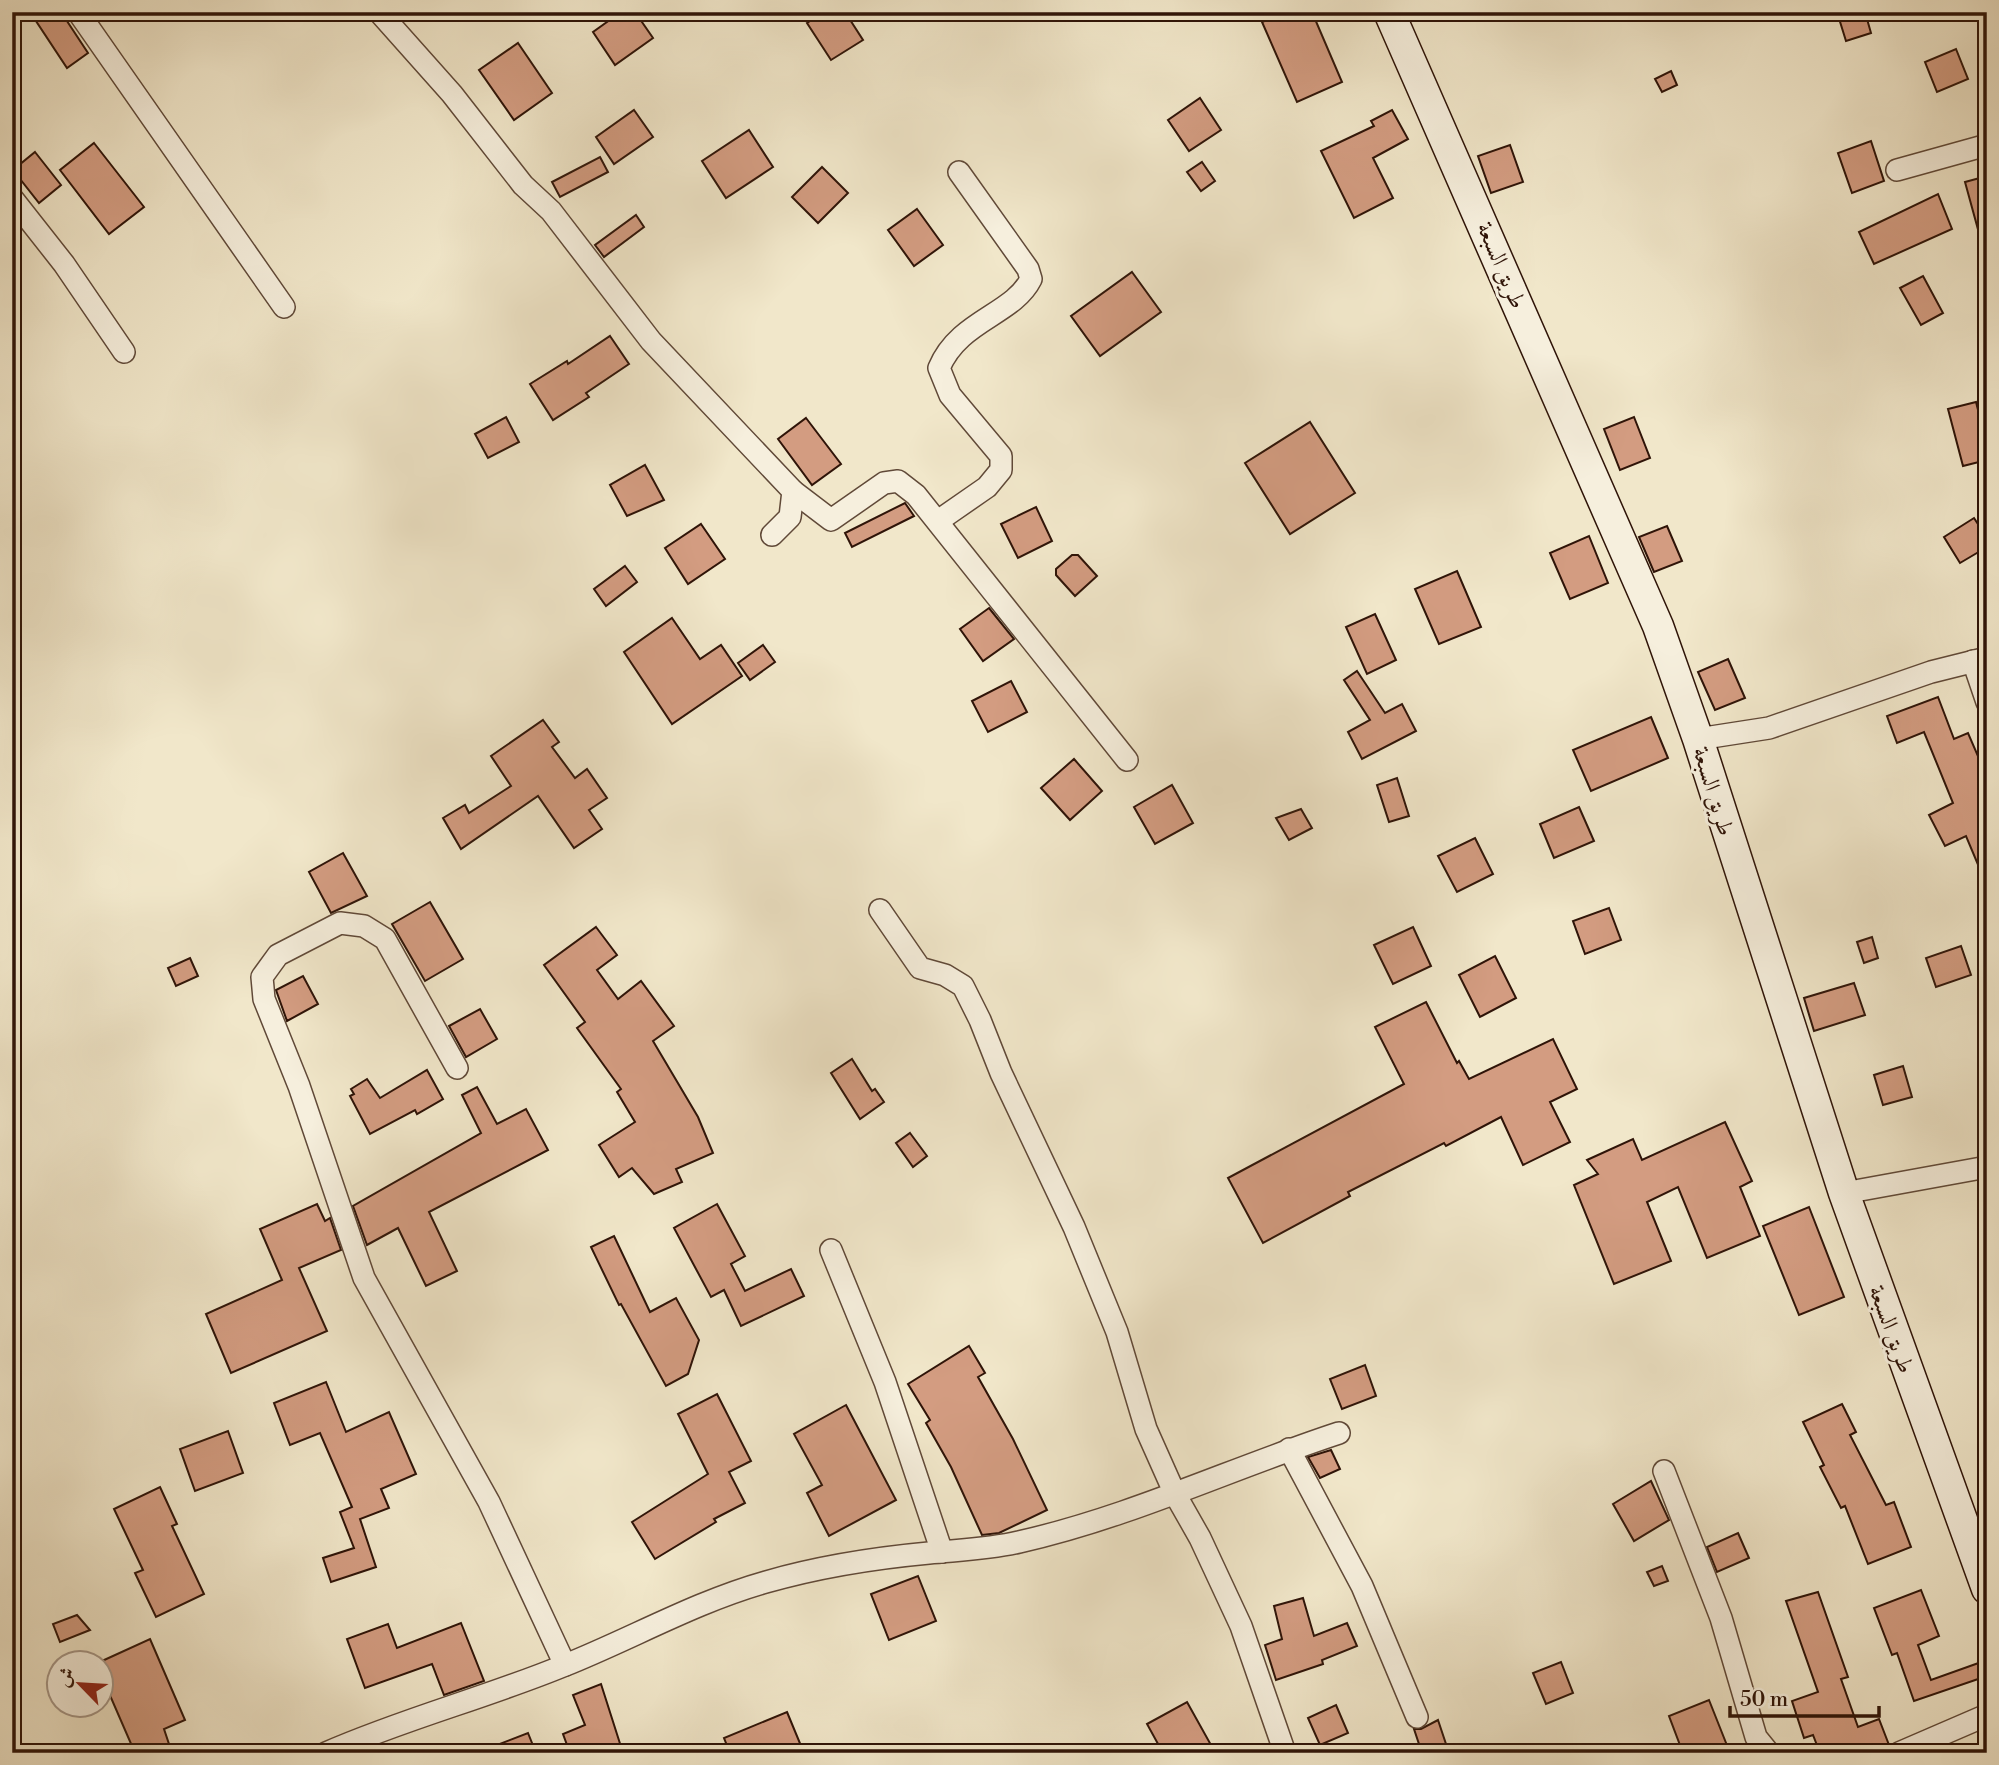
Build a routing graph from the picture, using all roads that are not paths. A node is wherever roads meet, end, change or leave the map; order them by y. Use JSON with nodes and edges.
{"nodes":[{"id":1,"x":78,"y":12,"type":"edge"},
{"id":2,"x":379,"y":12,"type":"edge"},
{"id":3,"x":1389,"y":12,"type":"edge"},
{"id":4,"x":1987,"y":145,"type":"edge"},
{"id":5,"x":1897,"y":170,"type":"dead end"},
{"id":6,"x":959,"y":172,"type":"dead end"},
{"id":7,"x":12,"y":198,"type":"edge"},
{"id":8,"x":284,"y":307,"type":"dead end"},
{"id":9,"x":124,"y":352,"type":"dead end"},
{"id":10,"x":793,"y":491,"type":"junction"},
{"id":11,"x":938,"y":521,"type":"junction"},
{"id":12,"x":772,"y":535,"type":"dead end"},
{"id":13,"x":1980,"y":659,"type":"edge"},
{"id":14,"x":1987,"y":702,"type":"edge"},
{"id":15,"x":1698,"y":739,"type":"junction"},
{"id":16,"x":1126,"y":760,"type":"dead end"},
{"id":17,"x":880,"y":911,"type":"dead end"},
{"id":18,"x":457,"y":1068,"type":"dead end"},
{"id":19,"x":1987,"y":1167,"type":"edge"},
{"id":20,"x":1844,"y":1193,"type":"junction"},
{"id":21,"x":831,"y":1250,"type":"dead end"},
{"id":22,"x":1339,"y":1433,"type":"dead end"},
{"id":23,"x":1289,"y":1449,"type":"junction"},
{"id":24,"x":1664,"y":1471,"type":"dead end"},
{"id":25,"x":1175,"y":1494,"type":"junction"},
{"id":26,"x":942,"y":1552,"type":"junction"},
{"id":27,"x":1987,"y":1589,"type":"edge"},
{"id":28,"x":565,"y":1665,"type":"junction"},
{"id":29,"x":1987,"y":1715,"type":"edge"},
{"id":30,"x":1417,"y":1717,"type":"dead end"},
{"id":31,"x":326,"y":1753,"type":"edge"},
{"id":32,"x":1285,"y":1753,"type":"edge"},
{"id":33,"x":1769,"y":1753,"type":"edge"},
{"id":34,"x":1899,"y":1753,"type":"edge"}],
"edges":[{"from":1,"to":8,"type":"street"},
{"from":2,"to":10,"type":"street"},
{"from":3,"to":15,"type":"street","name":"طريق السبعة"},
{"from":4,"to":5,"type":"street"},
{"from":6,"to":11,"type":"street"},
{"from":7,"to":9,"type":"street"},
{"from":10,"to":11,"type":"street"},
{"from":10,"to":12,"type":"street"},
{"from":11,"to":16,"type":"street"},
{"from":13,"to":14,"type":"street"},
{"from":13,"to":15,"type":"street"},
{"from":15,"to":20,"type":"street","name":"طريق السبعة"},
{"from":17,"to":25,"type":"street"},
{"from":18,"to":28,"type":"street"},
{"from":19,"to":20,"type":"street"},
{"from":20,"to":27,"type":"street","name":"طريق السبعة"},
{"from":21,"to":26,"type":"street"},
{"from":22,"to":23,"type":"street"},
{"from":23,"to":25,"type":"street"},
{"from":23,"to":30,"type":"street"},
{"from":24,"to":33,"type":"street"},
{"from":25,"to":26,"type":"street"},
{"from":25,"to":32,"type":"street"},
{"from":26,"to":28,"type":"street"},
{"from":28,"to":31,"type":"street"},
{"from":29,"to":34,"type":"street"}]}
